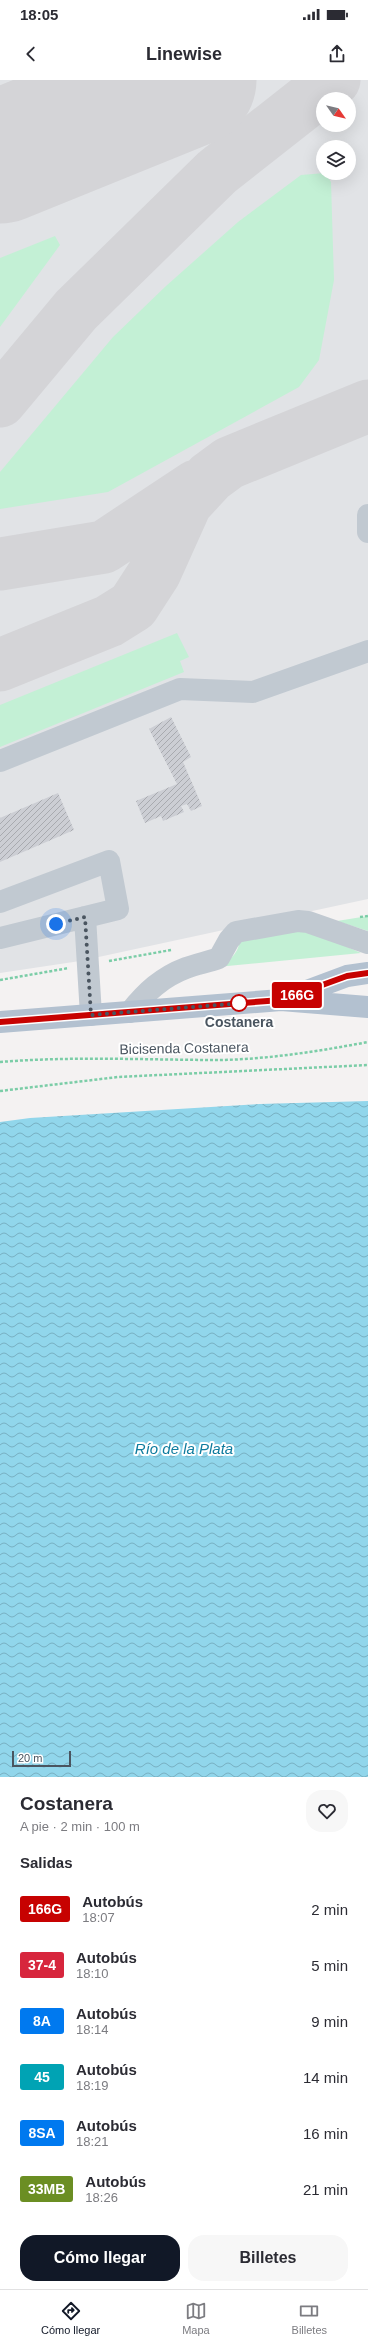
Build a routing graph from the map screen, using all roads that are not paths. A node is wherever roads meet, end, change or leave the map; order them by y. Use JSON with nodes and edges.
{"nodes":[{"id":1,"x":368,"y":515,"type":"edge"},
{"id":2,"x":368,"y":532,"type":"edge"},
{"id":3,"x":368,"y":651,"type":"edge"},
{"id":4,"x":0,"y":761,"type":"edge"},
{"id":5,"x":0,"y":902,"type":"edge"},
{"id":6,"x":85,"y":917,"type":"junction"},
{"id":7,"x":0,"y":938,"type":"edge"},
{"id":8,"x":368,"y":943,"type":"edge"},
{"id":9,"x":368,"y":973,"type":"edge"},
{"id":10,"x":281,"y":1000,"type":"junction"},
{"id":11,"x":368,"y":1006,"type":"edge"},
{"id":12,"x":130,"y":1012,"type":"junction"},
{"id":13,"x":91,"y":1015,"type":"junction"},
{"id":14,"x":0,"y":1022,"type":"edge"}],
"edges":[{"from":1,"to":2,"type":"lane"},
{"from":3,"to":4,"type":"lane"},
{"from":5,"to":6,"type":"lane"},
{"from":6,"to":7,"type":"lane"},
{"from":6,"to":13,"type":"lane"},
{"from":8,"to":12,"type":"lane"},
{"from":9,"to":10,"type":"main road"},
{"from":10,"to":11,"type":"main road"},
{"from":10,"to":12,"type":"main road"},
{"from":12,"to":13,"type":"main road"},
{"from":13,"to":14,"type":"main road"}]}
